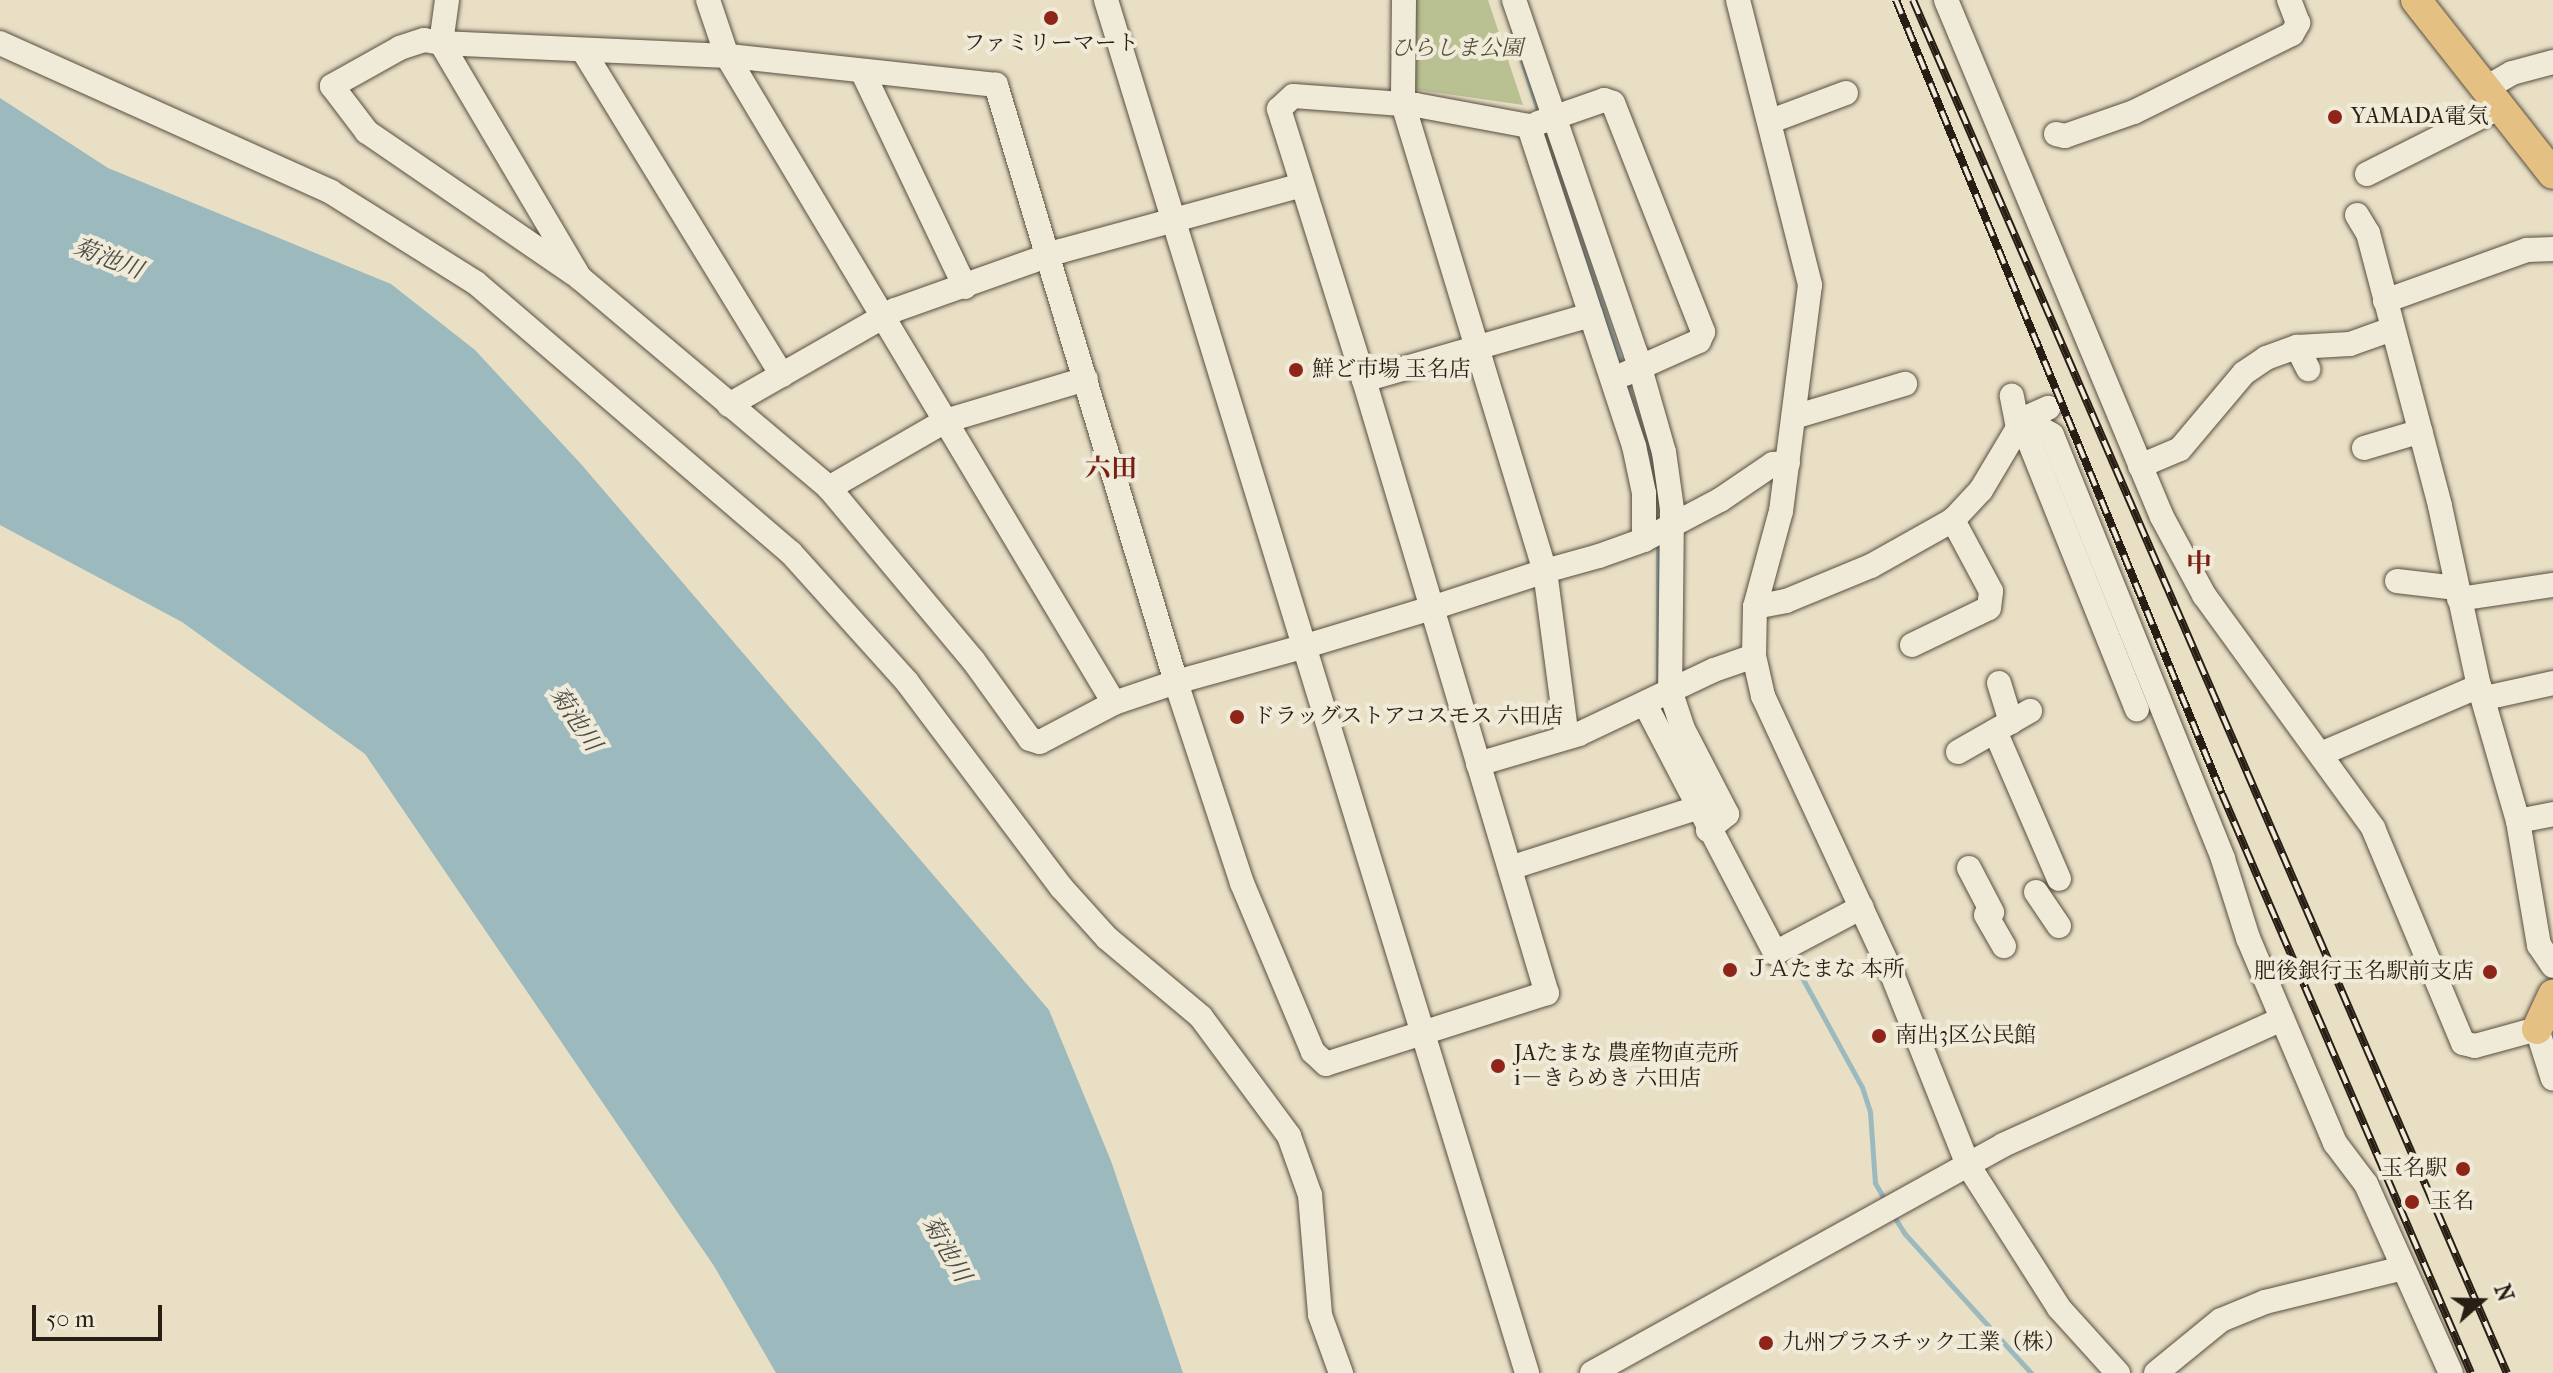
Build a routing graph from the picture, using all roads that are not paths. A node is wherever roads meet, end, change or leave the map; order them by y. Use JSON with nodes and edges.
{"nodes":[{"id":1,"x":447,"y":0,"type":"edge"},
{"id":2,"x":708,"y":0,"type":"edge"},
{"id":3,"x":1106,"y":0,"type":"edge"},
{"id":4,"x":1404,"y":0,"type":"edge"},
{"id":5,"x":1514,"y":0,"type":"edge"},
{"id":6,"x":1738,"y":0,"type":"edge"},
{"id":7,"x":1946,"y":0,"type":"edge"},
{"id":8,"x":2289,"y":0,"type":"edge"},
{"id":9,"x":2416,"y":0,"type":"edge"},
{"id":10,"x":0,"y":43,"type":"edge"},
{"id":11,"x":441,"y":43,"type":"junction"},
{"id":12,"x":584,"y":52,"type":"junction"},
{"id":13,"x":727,"y":56,"type":"junction"},
{"id":14,"x":2553,"y":62,"type":"edge"},
{"id":15,"x":863,"y":73,"type":"junction"},
{"id":16,"x":1846,"y":93,"type":"dead end"},
{"id":17,"x":2493,"y":97,"type":"junction"},
{"id":18,"x":1403,"y":104,"type":"junction"},
{"id":19,"x":1771,"y":121,"type":"junction"},
{"id":20,"x":1542,"y":122,"type":"junction"},
{"id":21,"x":2056,"y":134,"type":"dead end"},
{"id":22,"x":2367,"y":174,"type":"dead end"},
{"id":23,"x":2553,"y":174,"type":"edge"},
{"id":24,"x":1302,"y":185,"type":"junction"},
{"id":25,"x":2357,"y":215,"type":"dead end"},
{"id":26,"x":1175,"y":223,"type":"junction"},
{"id":27,"x":2553,"y":249,"type":"edge"},
{"id":28,"x":1048,"y":255,"type":"junction"},
{"id":29,"x":580,"y":278,"type":"junction"},
{"id":30,"x":965,"y":287,"type":"junction"},
{"id":31,"x":2385,"y":301,"type":"junction"},
{"id":32,"x":1591,"y":315,"type":"junction"},
{"id":33,"x":884,"y":318,"type":"junction"},
{"id":34,"x":2392,"y":329,"type":"junction"},
{"id":35,"x":1476,"y":346,"type":"junction"},
{"id":36,"x":1625,"y":374,"type":"junction"},
{"id":37,"x":782,"y":375,"type":"junction"},
{"id":38,"x":1086,"y":379,"type":"junction"},
{"id":39,"x":1364,"y":380,"type":"junction"},
{"id":40,"x":1905,"y":384,"type":"dead end"},
{"id":41,"x":2012,"y":396,"type":"dead end"},
{"id":42,"x":729,"y":405,"type":"junction"},
{"id":43,"x":2048,"y":408,"type":"dead end"},
{"id":44,"x":1794,"y":417,"type":"junction"},
{"id":45,"x":945,"y":421,"type":"junction"},
{"id":46,"x":2021,"y":426,"type":"junction"},
{"id":47,"x":2421,"y":431,"type":"junction"},
{"id":48,"x":2364,"y":448,"type":"dead end"},
{"id":49,"x":1788,"y":463,"type":"junction"},
{"id":50,"x":2140,"y":466,"type":"junction"},
{"id":51,"x":829,"y":488,"type":"junction"},
{"id":52,"x":1953,"y":520,"type":"junction"},
{"id":53,"x":1658,"y":534,"type":"junction"},
{"id":54,"x":1545,"y":571,"type":"junction"},
{"id":55,"x":2397,"y":581,"type":"dead end"},
{"id":56,"x":2553,"y":585,"type":"edge"},
{"id":57,"x":2458,"y":593,"type":"junction"},
{"id":58,"x":1755,"y":607,"type":"junction"},
{"id":59,"x":1432,"y":608,"type":"junction"},
{"id":60,"x":1912,"y":645,"type":"dead end"},
{"id":61,"x":1306,"y":646,"type":"junction"},
{"id":62,"x":1754,"y":656,"type":"junction"},
{"id":63,"x":1176,"y":682,"type":"junction"},
{"id":64,"x":1999,"y":683,"type":"dead end"},
{"id":65,"x":2553,"y":683,"type":"edge"},
{"id":66,"x":2482,"y":692,"type":"junction"},
{"id":67,"x":1658,"y":696,"type":"junction"},
{"id":68,"x":1114,"y":703,"type":"junction"},
{"id":69,"x":2137,"y":709,"type":"dead end"},
{"id":70,"x":2012,"y":721,"type":"junction"},
{"id":71,"x":1567,"y":737,"type":"junction"},
{"id":72,"x":1958,"y":752,"type":"dead end"},
{"id":73,"x":2323,"y":753,"type":"junction"},
{"id":74,"x":1478,"y":764,"type":"junction"},
{"id":75,"x":1697,"y":808,"type":"junction"},
{"id":76,"x":2553,"y":814,"type":"edge"},
{"id":77,"x":2518,"y":821,"type":"junction"},
{"id":78,"x":1716,"y":826,"type":"junction"},
{"id":79,"x":1510,"y":868,"type":"junction"},
{"id":80,"x":1969,"y":868,"type":"dead end"},
{"id":81,"x":2059,"y":879,"type":"dead end"},
{"id":82,"x":2036,"y":892,"type":"dead end"},
{"id":83,"x":1862,"y":907,"type":"junction"},
{"id":84,"x":2059,"y":926,"type":"dead end"},
{"id":85,"x":2004,"y":946,"type":"dead end"},
{"id":86,"x":2553,"y":966,"type":"edge"},
{"id":87,"x":2553,"y":994,"type":"edge"},
{"id":88,"x":2282,"y":1019,"type":"junction"},
{"id":89,"x":2537,"y":1029,"type":"junction"},
{"id":90,"x":1425,"y":1033,"type":"junction"},
{"id":91,"x":2553,"y":1079,"type":"edge"},
{"id":92,"x":1968,"y":1165,"type":"junction"},
{"id":93,"x":2403,"y":1268,"type":"junction"},
{"id":94,"x":1341,"y":1373,"type":"edge"},
{"id":95,"x":1527,"y":1373,"type":"edge"},
{"id":96,"x":1592,"y":1373,"type":"edge"},
{"id":97,"x":2118,"y":1373,"type":"edge"},
{"id":98,"x":2156,"y":1373,"type":"edge"},
{"id":99,"x":2451,"y":1373,"type":"edge"}],
"edges":[{"from":1,"to":11,"type":"street"},
{"from":2,"to":13,"type":"street"},
{"from":3,"to":26,"type":"street"},
{"from":4,"to":18,"type":"street"},
{"from":5,"to":20,"type":"street"},
{"from":6,"to":19,"type":"street"},
{"from":7,"to":50,"type":"street"},
{"from":8,"to":21,"type":"street"},
{"from":9,"to":17,"type":"main road"},
{"from":10,"to":94,"type":"street"},
{"from":11,"to":12,"type":"street"},
{"from":11,"to":29,"type":"street"},
{"from":11,"to":29,"type":"street"},
{"from":12,"to":13,"type":"street"},
{"from":12,"to":37,"type":"street"},
{"from":13,"to":15,"type":"street"},
{"from":13,"to":33,"type":"street"},
{"from":14,"to":17,"type":"street"},
{"from":15,"to":28,"type":"street"},
{"from":15,"to":30,"type":"street"},
{"from":16,"to":19,"type":"street"},
{"from":17,"to":22,"type":"street"},
{"from":17,"to":23,"type":"main road"},
{"from":18,"to":20,"type":"street"},
{"from":18,"to":24,"type":"street"},
{"from":18,"to":35,"type":"street"},
{"from":19,"to":44,"type":"street"},
{"from":20,"to":32,"type":"street"},
{"from":20,"to":36,"type":"street"},
{"from":20,"to":36,"type":"street"},
{"from":24,"to":26,"type":"street"},
{"from":24,"to":39,"type":"street"},
{"from":25,"to":31,"type":"street"},
{"from":26,"to":28,"type":"street"},
{"from":26,"to":61,"type":"street"},
{"from":27,"to":31,"type":"street"},
{"from":28,"to":30,"type":"street"},
{"from":28,"to":38,"type":"street"},
{"from":29,"to":42,"type":"street"},
{"from":30,"to":33,"type":"street"},
{"from":31,"to":34,"type":"street"},
{"from":32,"to":35,"type":"street"},
{"from":32,"to":36,"type":"street"},
{"from":33,"to":37,"type":"street"},
{"from":33,"to":45,"type":"street"},
{"from":34,"to":47,"type":"street"},
{"from":34,"to":50,"type":"street"},
{"from":35,"to":39,"type":"street"},
{"from":35,"to":54,"type":"street"},
{"from":36,"to":53,"type":"street"},
{"from":37,"to":42,"type":"street"},
{"from":38,"to":45,"type":"street"},
{"from":38,"to":63,"type":"street"},
{"from":39,"to":59,"type":"street"},
{"from":40,"to":44,"type":"street"},
{"from":41,"to":46,"type":"street"},
{"from":42,"to":51,"type":"street"},
{"from":43,"to":46,"type":"street"},
{"from":44,"to":49,"type":"street"},
{"from":45,"to":51,"type":"street"},
{"from":45,"to":68,"type":"street"},
{"from":46,"to":52,"type":"street"},
{"from":46,"to":69,"type":"street"},
{"from":46,"to":88,"type":"street"},
{"from":47,"to":48,"type":"street"},
{"from":47,"to":57,"type":"street"},
{"from":49,"to":53,"type":"street"},
{"from":49,"to":58,"type":"street"},
{"from":50,"to":73,"type":"street"},
{"from":51,"to":68,"type":"street"},
{"from":52,"to":58,"type":"street"},
{"from":52,"to":60,"type":"street"},
{"from":53,"to":54,"type":"street"},
{"from":53,"to":67,"type":"street"},
{"from":54,"to":59,"type":"street"},
{"from":54,"to":71,"type":"street"},
{"from":55,"to":57,"type":"street"},
{"from":56,"to":57,"type":"street"},
{"from":57,"to":66,"type":"street"},
{"from":58,"to":62,"type":"street"},
{"from":59,"to":61,"type":"street"},
{"from":59,"to":74,"type":"street"},
{"from":61,"to":63,"type":"street"},
{"from":61,"to":90,"type":"street"},
{"from":62,"to":67,"type":"street"},
{"from":62,"to":83,"type":"street"},
{"from":63,"to":68,"type":"street"},
{"from":63,"to":90,"type":"street"},
{"from":64,"to":70,"type":"street"},
{"from":65,"to":66,"type":"street"},
{"from":66,"to":73,"type":"street"},
{"from":66,"to":77,"type":"street"},
{"from":67,"to":71,"type":"street"},
{"from":67,"to":75,"type":"street"},
{"from":67,"to":78,"type":"street"},
{"from":70,"to":72,"type":"street"},
{"from":70,"to":81,"type":"street"},
{"from":71,"to":74,"type":"street"},
{"from":73,"to":89,"type":"street"},
{"from":74,"to":79,"type":"street"},
{"from":75,"to":78,"type":"street"},
{"from":75,"to":79,"type":"street"},
{"from":76,"to":77,"type":"street"},
{"from":77,"to":86,"type":"street"},
{"from":78,"to":83,"type":"street"},
{"from":79,"to":90,"type":"street"},
{"from":80,"to":85,"type":"street"},
{"from":82,"to":84,"type":"street"},
{"from":83,"to":92,"type":"street"},
{"from":87,"to":89,"type":"main road"},
{"from":88,"to":92,"type":"street"},
{"from":88,"to":93,"type":"street"},
{"from":89,"to":91,"type":"street"},
{"from":90,"to":95,"type":"street"},
{"from":92,"to":96,"type":"street"},
{"from":92,"to":97,"type":"street"},
{"from":93,"to":98,"type":"street"},
{"from":93,"to":99,"type":"street"}]}
